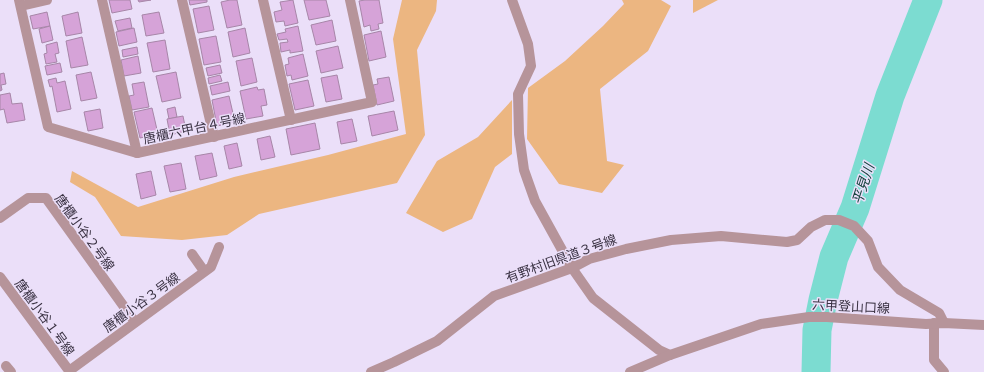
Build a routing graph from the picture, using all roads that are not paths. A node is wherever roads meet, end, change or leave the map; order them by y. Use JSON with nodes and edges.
{"nodes":[{"id":1,"x":48,"y":0,"type":"edge"},
{"id":2,"x":102,"y":0,"type":"edge"},
{"id":3,"x":182,"y":0,"type":"edge"},
{"id":4,"x":263,"y":0,"type":"edge"},
{"id":5,"x":350,"y":0,"type":"edge"},
{"id":6,"x":512,"y":0,"type":"edge"},
{"id":7,"x":20,"y":3,"type":"edge"},
{"id":8,"x":291,"y":120,"type":"junction"},
{"id":9,"x":214,"y":137,"type":"junction"},
{"id":10,"x":137,"y":153,"type":"junction"},
{"id":11,"x":0,"y":218,"type":"edge"},
{"id":12,"x":218,"y":247,"type":"dead end"},
{"id":13,"x":192,"y":254,"type":"dead end"},
{"id":14,"x":572,"y":268,"type":"junction"},
{"id":15,"x":204,"y":271,"type":"junction"},
{"id":16,"x":0,"y":277,"type":"edge"},
{"id":17,"x":135,"y":322,"type":"junction"},
{"id":18,"x":939,"y":323,"type":"junction"},
{"id":19,"x":984,"y":325,"type":"edge"},
{"id":20,"x":670,"y":355,"type":"junction"},
{"id":21,"x":69,"y":371,"type":"edge"},
{"id":22,"x":371,"y":372,"type":"edge"},
{"id":23,"x":630,"y":372,"type":"edge"},
{"id":24,"x":944,"y":372,"type":"edge"}],
"edges":[{"from":1,"to":7,"type":"street"},
{"from":2,"to":10,"type":"street"},
{"from":3,"to":9,"type":"street"},
{"from":4,"to":8,"type":"street"},
{"from":5,"to":8,"type":"street","name":"唐櫃六甲台４号線"},
{"from":6,"to":14,"type":"street"},
{"from":7,"to":10,"type":"street","name":"唐櫃六甲台４号線"},
{"from":8,"to":9,"type":"street","name":"唐櫃六甲台４号線"},
{"from":9,"to":10,"type":"street","name":"唐櫃六甲台４号線"},
{"from":11,"to":17,"type":"street","name":"唐櫃小谷２号線"},
{"from":12,"to":15,"type":"street","name":"唐櫃小谷３号線"},
{"from":13,"to":15,"type":"street"},
{"from":14,"to":18,"type":"street","name":"有野村旧県道３号線"},
{"from":14,"to":20,"type":"street"},
{"from":14,"to":22,"type":"street","name":"有野村旧県道３号線"},
{"from":15,"to":17,"type":"street","name":"唐櫃小谷３号線"},
{"from":16,"to":21,"type":"street","name":"唐櫃小谷１号線"},
{"from":17,"to":21,"type":"street","name":"唐櫃小谷３号線"},
{"from":18,"to":19,"type":"street","name":"六甲登山口線"},
{"from":18,"to":20,"type":"street","name":"六甲登山口線"},
{"from":18,"to":24,"type":"street"},
{"from":20,"to":23,"type":"street","name":"六甲登山口線"}]}
